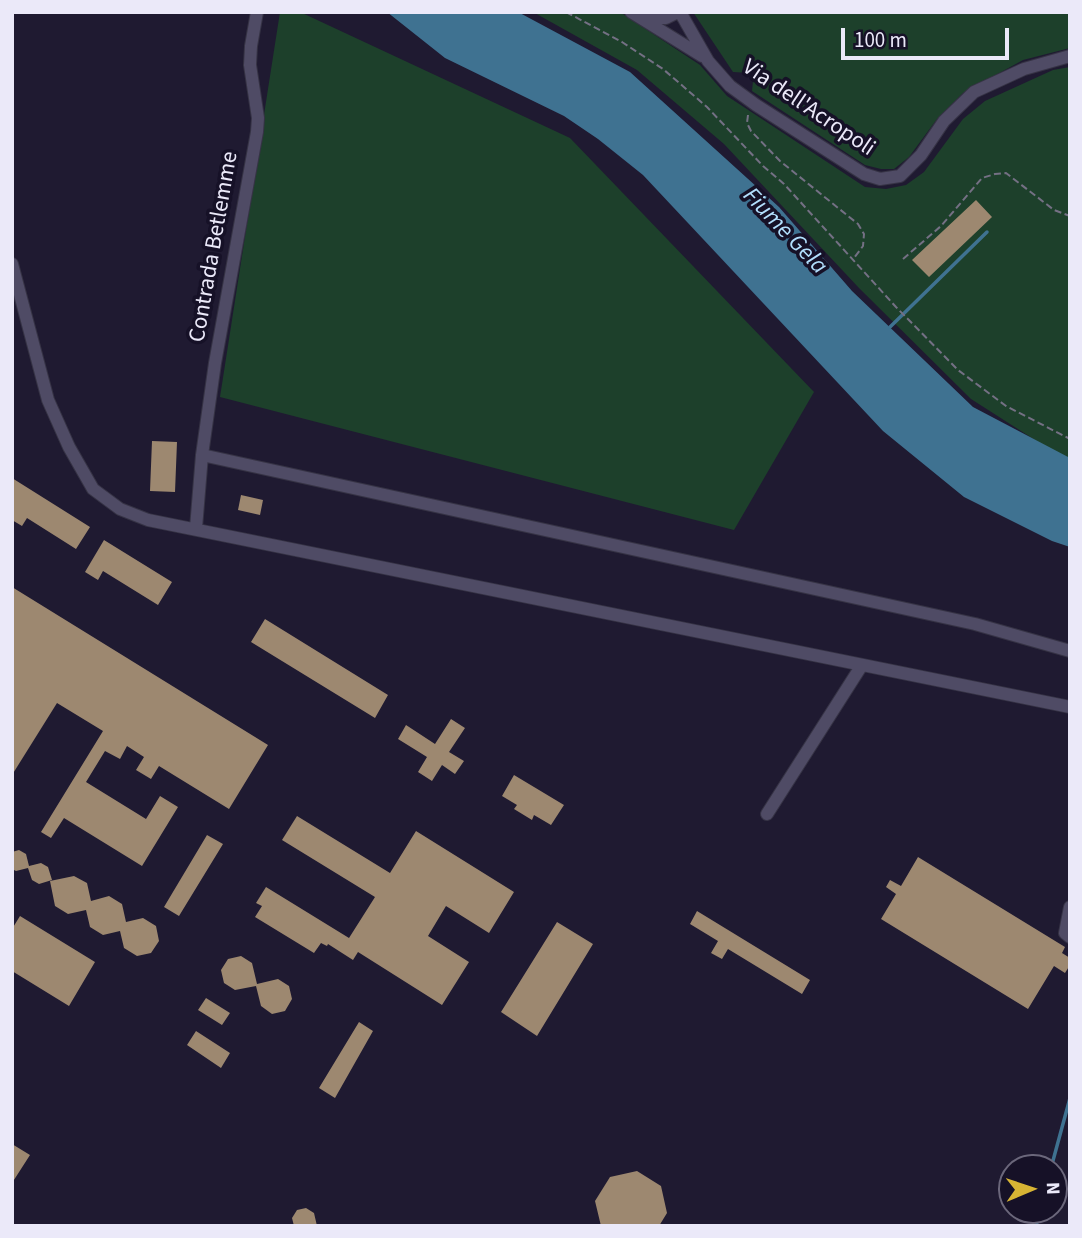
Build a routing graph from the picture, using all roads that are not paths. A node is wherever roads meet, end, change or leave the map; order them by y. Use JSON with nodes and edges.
{"nodes":[{"id":1,"x":257,"y":12,"type":"edge"},
{"id":2,"x":679,"y":12,"type":"edge"},
{"id":3,"x":636,"y":15,"type":"edge"},
{"id":4,"x":1070,"y":56,"type":"edge"},
{"id":5,"x":708,"y":61,"type":"junction"},
{"id":6,"x":12,"y":264,"type":"edge"},
{"id":7,"x":202,"y":455,"type":"junction"},
{"id":8,"x":196,"y":528,"type":"junction"},
{"id":9,"x":1070,"y":651,"type":"edge"},
{"id":10,"x":862,"y":665,"type":"junction"},
{"id":11,"x":1070,"y":707,"type":"edge"},
{"id":12,"x":767,"y":814,"type":"dead end"},
{"id":13,"x":1070,"y":907,"type":"edge"},
{"id":14,"x":1070,"y":937,"type":"edge"}],
"edges":[{"from":1,"to":7,"type":"street","name":"Contrada Betlemme"},
{"from":2,"to":3,"type":"street"},
{"from":2,"to":5,"type":"street","name":"Via dell'Acropoli"},
{"from":3,"to":5,"type":"street"},
{"from":4,"to":5,"type":"street","name":"Via dell'Acropoli"},
{"from":6,"to":8,"type":"street"},
{"from":7,"to":8,"type":"street","name":"Contrada Betlemme"},
{"from":7,"to":9,"type":"street"},
{"from":8,"to":10,"type":"street"},
{"from":10,"to":11,"type":"street"},
{"from":10,"to":12,"type":"street"},
{"from":13,"to":14,"type":"street"}]}
